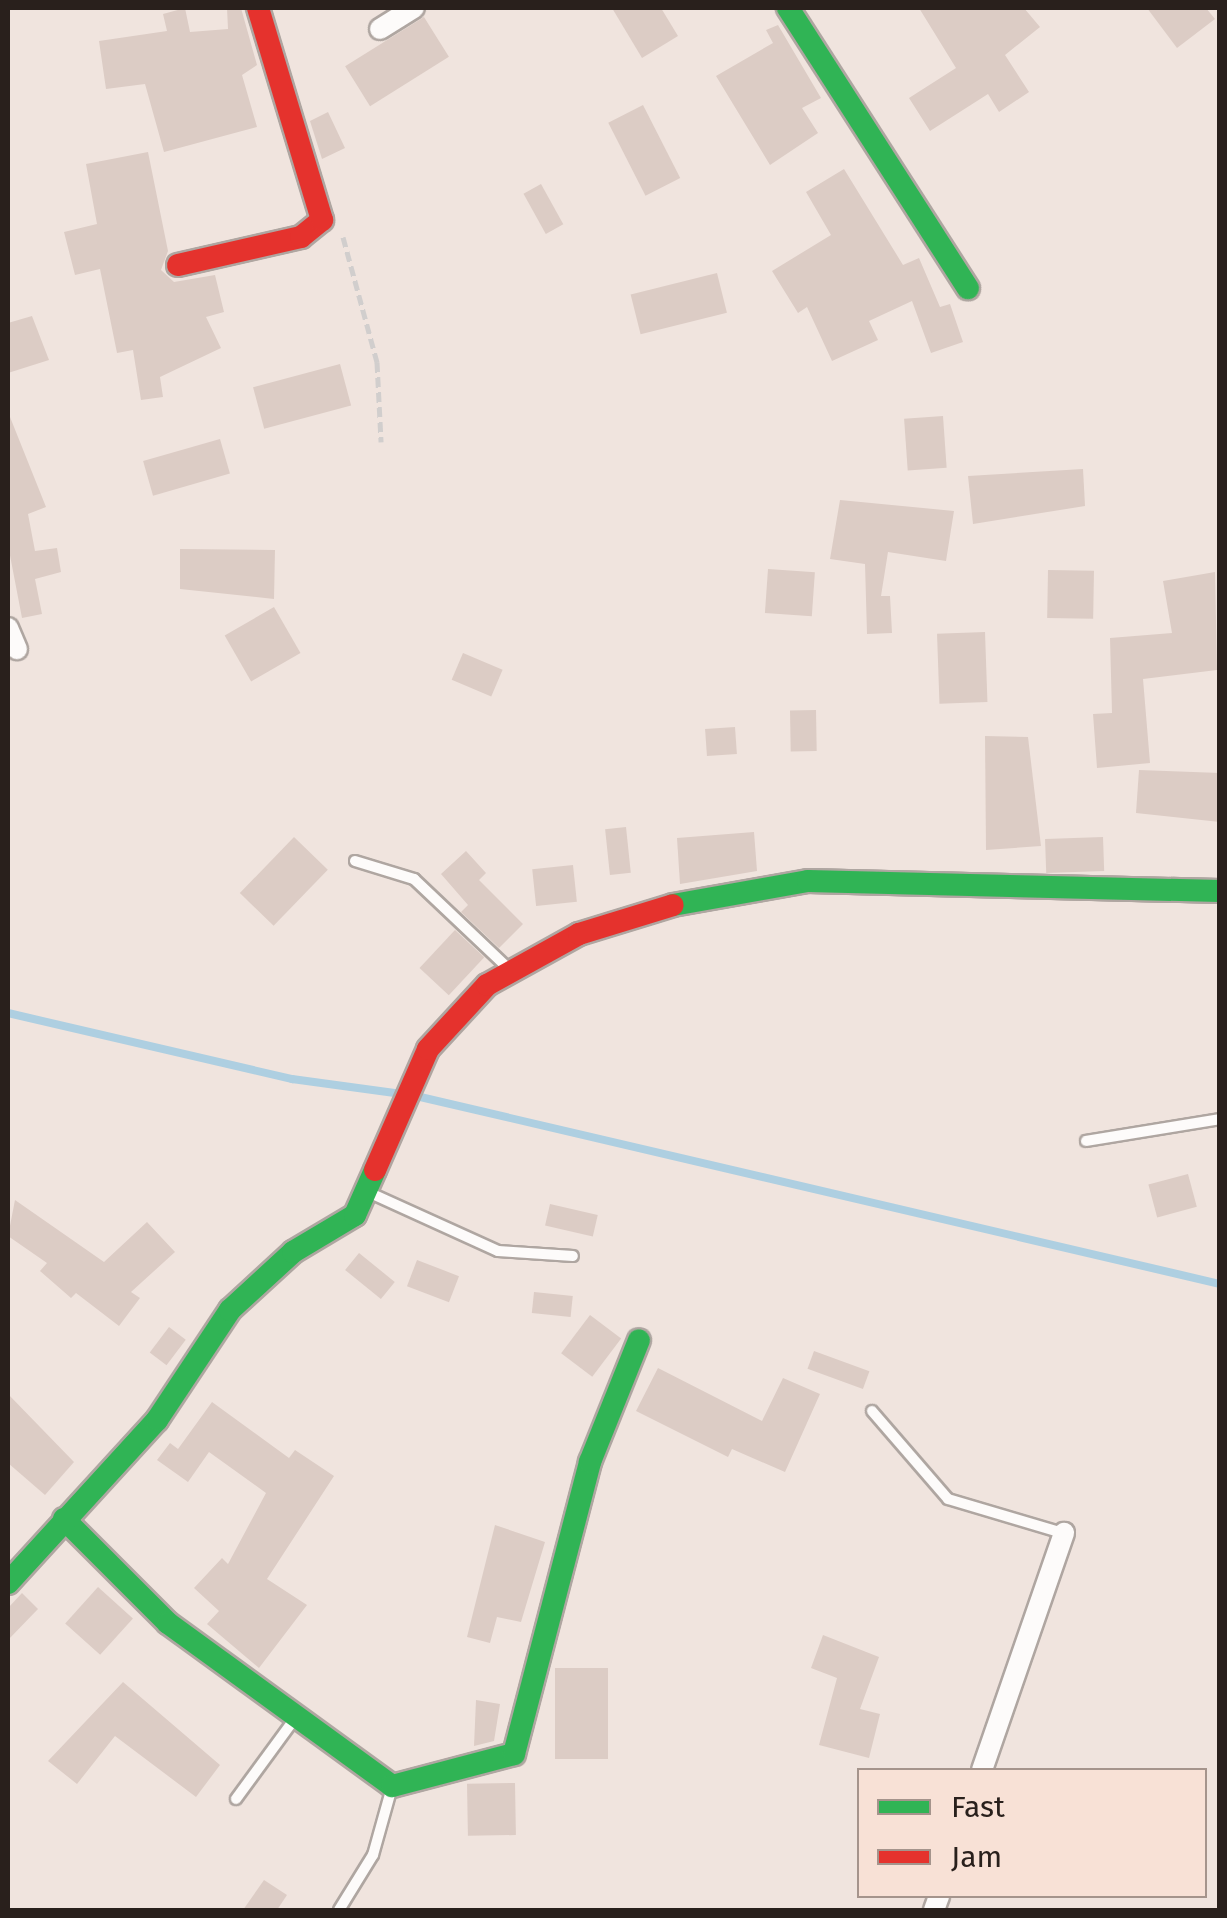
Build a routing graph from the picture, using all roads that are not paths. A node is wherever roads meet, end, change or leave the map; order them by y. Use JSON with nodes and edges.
{"nodes":[{"id":1,"x":258,"y":8,"type":"edge"},
{"id":2,"x":414,"y":8,"type":"edge"},
{"id":3,"x":788,"y":8,"type":"edge"},
{"id":4,"x":380,"y":29,"type":"dead end"},
{"id":5,"x":178,"y":265,"type":"dead end"},
{"id":6,"x":968,"y":288,"type":"dead end"},
{"id":7,"x":8,"y":628,"type":"edge"},
{"id":8,"x":17,"y":649,"type":"dead end"},
{"id":9,"x":355,"y":861,"type":"dead end"},
{"id":10,"x":1220,"y":891,"type":"edge"},
{"id":11,"x":512,"y":972,"type":"junction"},
{"id":12,"x":1220,"y":1119,"type":"edge"},
{"id":13,"x":1086,"y":1141,"type":"dead end"},
{"id":14,"x":367,"y":1192,"type":"junction"},
{"id":15,"x":573,"y":1256,"type":"dead end"},
{"id":16,"x":639,"y":1340,"type":"dead end"},
{"id":17,"x":872,"y":1411,"type":"dead end"},
{"id":18,"x":64,"y":1518,"type":"junction"},
{"id":19,"x":1064,"y":1533,"type":"joint"},
{"id":20,"x":8,"y":1583,"type":"edge"},
{"id":21,"x":296,"y":1716,"type":"junction"},
{"id":22,"x":983,"y":1768,"type":"edge"},
{"id":23,"x":392,"y":1786,"type":"junction"},
{"id":24,"x":236,"y":1799,"type":"dead end"},
{"id":25,"x":339,"y":1910,"type":"edge"}],
"edges":[{"from":1,"to":5,"type":"street"},
{"from":2,"to":4,"type":"street"},
{"from":3,"to":6,"type":"street"},
{"from":7,"to":8,"type":"street"},
{"from":9,"to":11,"type":"lane"},
{"from":10,"to":11,"type":"street"},
{"from":11,"to":14,"type":"street"},
{"from":12,"to":13,"type":"lane"},
{"from":14,"to":15,"type":"lane"},
{"from":14,"to":18,"type":"street"},
{"from":16,"to":23,"type":"street"},
{"from":17,"to":19,"type":"lane"},
{"from":18,"to":20,"type":"street"},
{"from":18,"to":21,"type":"street"},
{"from":19,"to":22,"type":"street"},
{"from":21,"to":23,"type":"street"},
{"from":21,"to":24,"type":"lane"},
{"from":23,"to":25,"type":"lane"}]}
